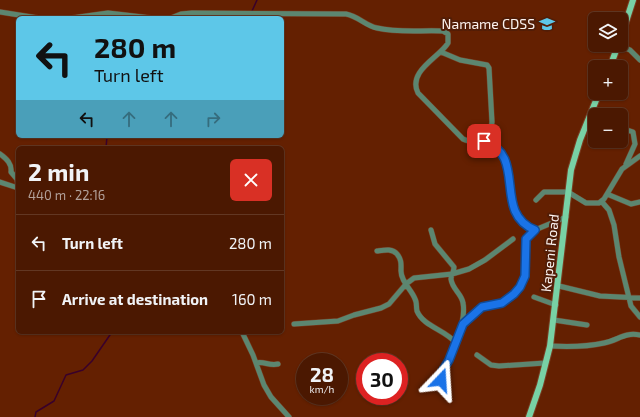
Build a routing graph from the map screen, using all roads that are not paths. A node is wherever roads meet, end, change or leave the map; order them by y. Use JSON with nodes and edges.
{"nodes":[{"id":1,"x":633,"y":0,"type":"edge"},
{"id":2,"x":0,"y":12,"type":"edge"},
{"id":3,"x":628,"y":15,"type":"edge"},
{"id":4,"x":25,"y":16,"type":"edge"},
{"id":5,"x":86,"y":16,"type":"edge"},
{"id":6,"x":134,"y":16,"type":"edge"},
{"id":7,"x":176,"y":16,"type":"edge"},
{"id":8,"x":628,"y":49,"type":"edge"},
{"id":9,"x":441,"y":52,"type":"junction"},
{"id":10,"x":640,"y":60,"type":"edge"},
{"id":11,"x":597,"y":100,"type":"edge"},
{"id":12,"x":628,"y":130,"type":"edge"},
{"id":13,"x":489,"y":143,"type":"junction"},
{"id":14,"x":0,"y":154,"type":"edge"},
{"id":15,"x":640,"y":156,"type":"edge"},
{"id":16,"x":626,"y":164,"type":"junction"},
{"id":17,"x":16,"y":178,"type":"edge"},
{"id":18,"x":0,"y":182,"type":"edge"},
{"id":19,"x":16,"y":186,"type":"edge"},
{"id":20,"x":568,"y":192,"type":"junction"},
{"id":21,"x":607,"y":194,"type":"junction"},
{"id":22,"x":536,"y":200,"type":"dead end"},
{"id":23,"x":602,"y":202,"type":"junction"},
{"id":24,"x":640,"y":202,"type":"edge"},
{"id":25,"x":566,"y":217,"type":"junction"},
{"id":26,"x":431,"y":230,"type":"dead end"},
{"id":27,"x":535,"y":230,"type":"junction"},
{"id":28,"x":513,"y":239,"type":"dead end"},
{"id":29,"x":377,"y":251,"type":"dead end"},
{"id":30,"x":452,"y":274,"type":"junction"},
{"id":31,"x":406,"y":284,"type":"junction"},
{"id":32,"x":559,"y":286,"type":"junction"},
{"id":33,"x":534,"y":297,"type":"dead end"},
{"id":34,"x":630,"y":298,"type":"junction"},
{"id":35,"x":640,"y":298,"type":"edge"},
{"id":36,"x":556,"y":305,"type":"junction"},
{"id":37,"x":640,"y":317,"type":"edge"},
{"id":38,"x":554,"y":320,"type":"junction"},
{"id":39,"x":294,"y":324,"type":"dead end"},
{"id":40,"x":463,"y":324,"type":"junction"},
{"id":41,"x":587,"y":325,"type":"dead end"},
{"id":42,"x":243,"y":334,"type":"edge"},
{"id":43,"x":640,"y":335,"type":"edge"},
{"id":44,"x":454,"y":342,"type":"junction"},
{"id":45,"x":550,"y":346,"type":"junction"},
{"id":46,"x":477,"y":355,"type":"dead end"},
{"id":47,"x":256,"y":363,"type":"junction"},
{"id":48,"x":545,"y":363,"type":"junction"},
{"id":49,"x":278,"y":364,"type":"dead end"},
{"id":50,"x":441,"y":380,"type":"dead end"},
{"id":51,"x":289,"y":417,"type":"edge"},
{"id":52,"x":529,"y":417,"type":"edge"}],
"edges":[{"from":1,"to":3,"type":"main road"},
{"from":2,"to":4,"type":"street"},
{"from":5,"to":6,"type":"street"},
{"from":7,"to":9,"type":"street"},
{"from":8,"to":10,"type":"street"},
{"from":9,"to":13,"type":"street"},
{"from":9,"to":13,"type":"street"},
{"from":11,"to":20,"type":"main road","name":"Kapeni Road"},
{"from":12,"to":16,"type":"street"},
{"from":13,"to":27,"type":"street"},
{"from":14,"to":17,"type":"street"},
{"from":15,"to":16,"type":"street"},
{"from":16,"to":21,"type":"street"},
{"from":18,"to":19,"type":"street"},
{"from":20,"to":22,"type":"street"},
{"from":20,"to":23,"type":"street"},
{"from":20,"to":25,"type":"main road","name":"Kapeni Road"},
{"from":21,"to":23,"type":"street"},
{"from":21,"to":24,"type":"street"},
{"from":23,"to":34,"type":"street"},
{"from":25,"to":27,"type":"street"},
{"from":25,"to":32,"type":"main road","name":"Kapeni Road"},
{"from":26,"to":30,"type":"street"},
{"from":27,"to":40,"type":"street"},
{"from":28,"to":30,"type":"street"},
{"from":29,"to":31,"type":"street"},
{"from":30,"to":31,"type":"street"},
{"from":30,"to":40,"type":"street"},
{"from":31,"to":39,"type":"street"},
{"from":31,"to":44,"type":"street"},
{"from":32,"to":34,"type":"street"},
{"from":32,"to":36,"type":"main road","name":"Kapeni Road"},
{"from":33,"to":36,"type":"street"},
{"from":34,"to":35,"type":"street"},
{"from":34,"to":37,"type":"street"},
{"from":36,"to":38,"type":"main road","name":"Kapeni Road"},
{"from":38,"to":41,"type":"street"},
{"from":38,"to":45,"type":"main road","name":"Kapeni Road"},
{"from":40,"to":44,"type":"street"},
{"from":42,"to":47,"type":"street"},
{"from":43,"to":45,"type":"street"},
{"from":44,"to":50,"type":"street"},
{"from":45,"to":48,"type":"main road","name":"Kapeni Road"},
{"from":46,"to":48,"type":"street"},
{"from":47,"to":49,"type":"street"},
{"from":47,"to":51,"type":"street"},
{"from":48,"to":52,"type":"main road","name":"Kapeni Road"}]}
